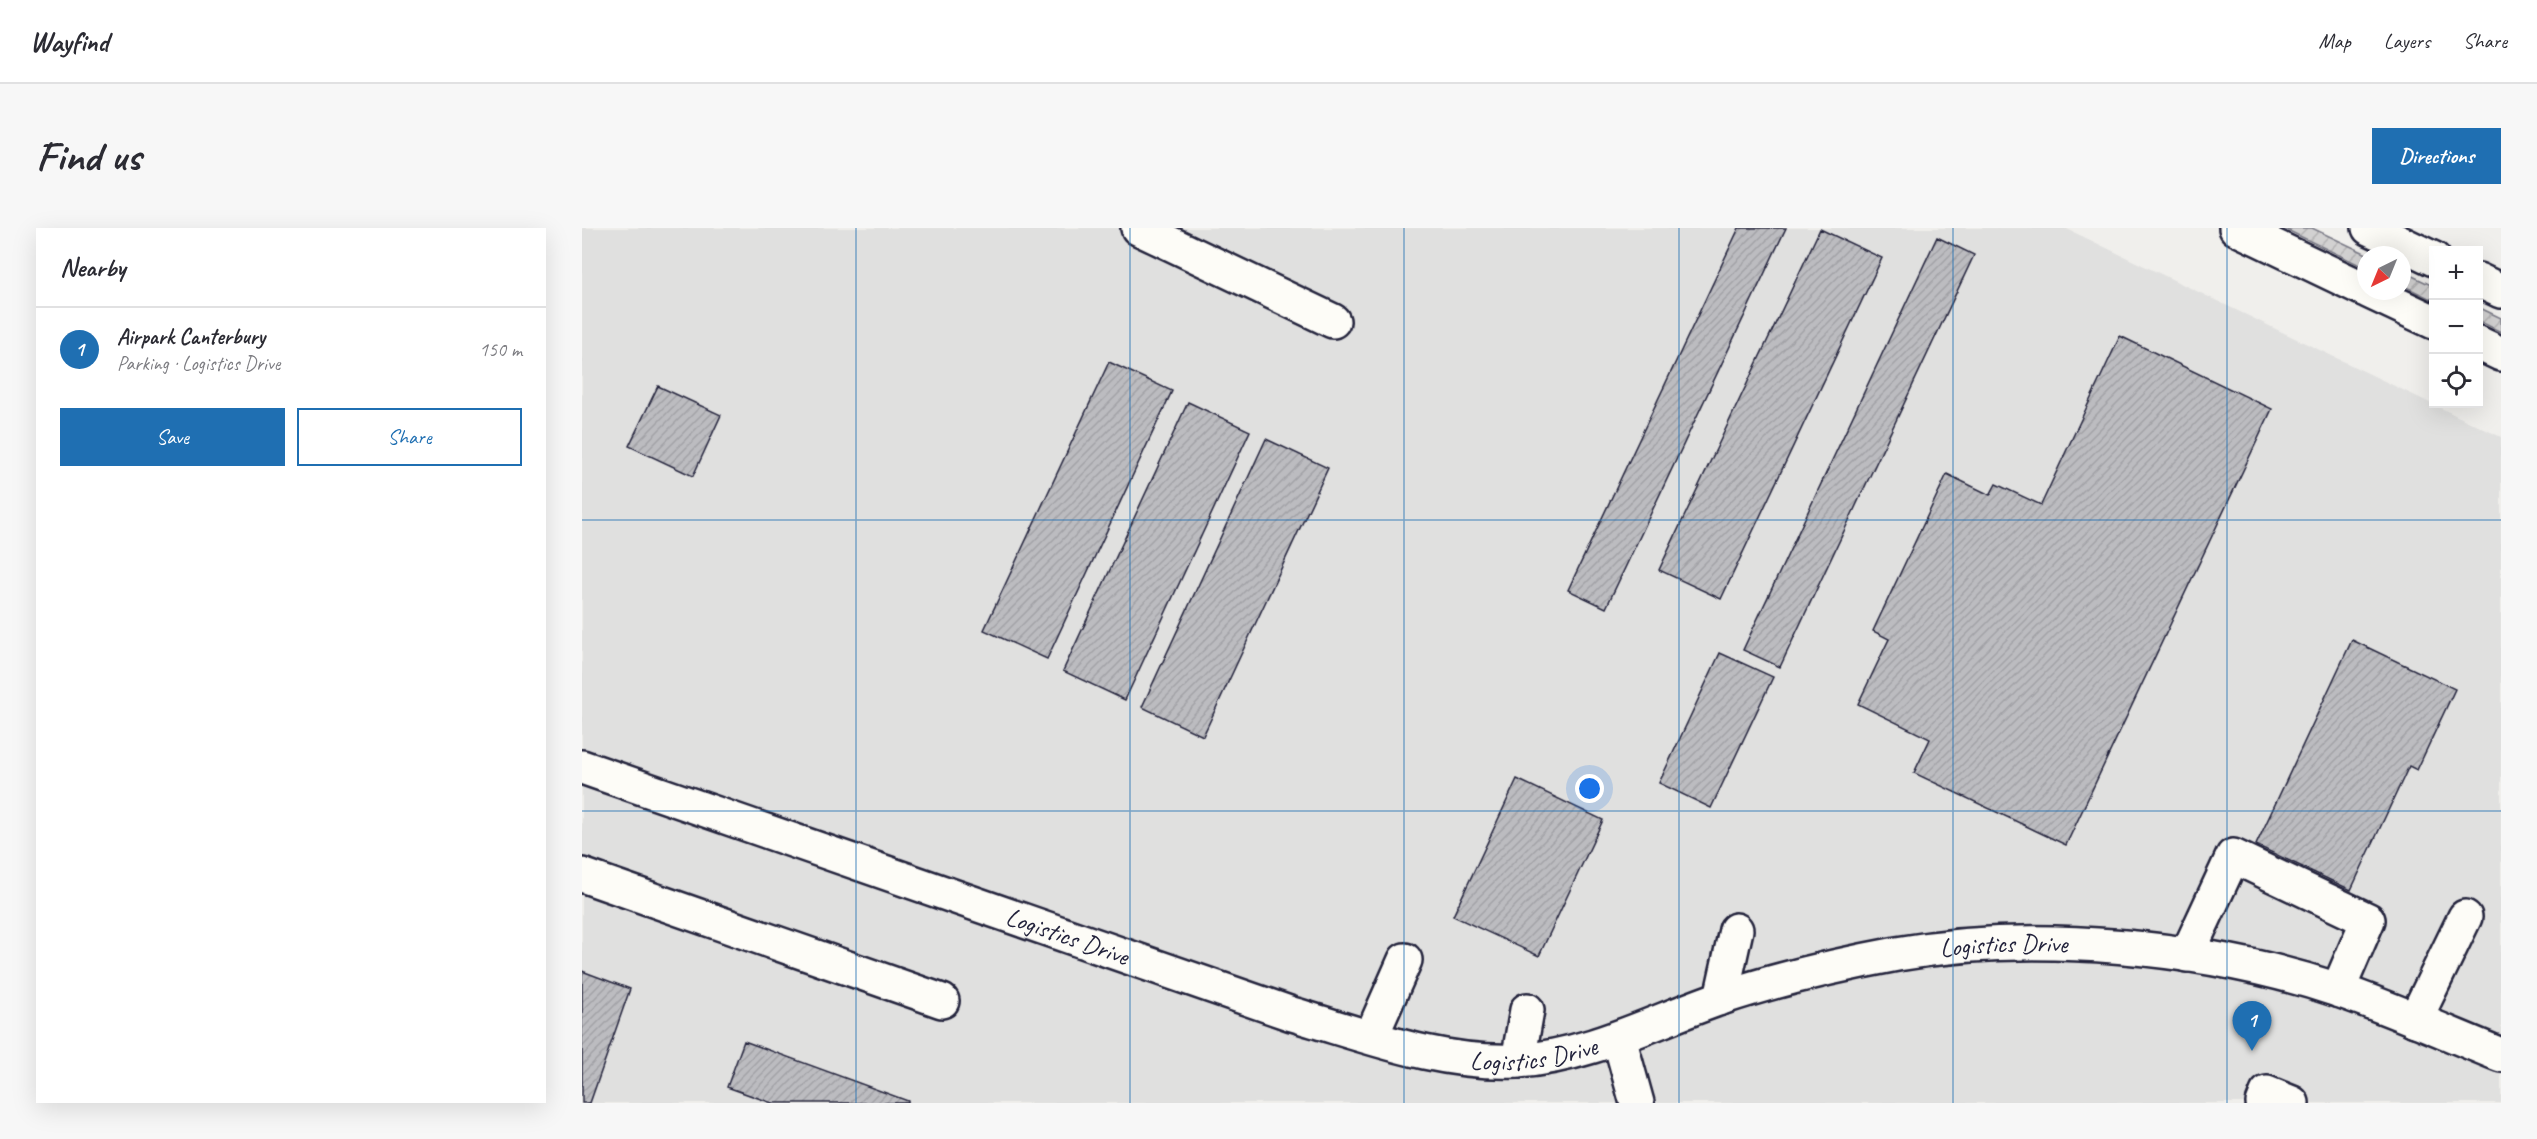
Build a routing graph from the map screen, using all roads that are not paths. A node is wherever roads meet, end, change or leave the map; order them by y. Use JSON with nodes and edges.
{"nodes":[{"id":1,"x":1138,"y":228,"type":"edge"},
{"id":2,"x":2236,"y":228,"type":"edge"},
{"id":3,"x":2369,"y":228,"type":"edge"},
{"id":4,"x":2429,"y":257,"type":"edge"},
{"id":5,"x":2483,"y":282,"type":"edge"},
{"id":6,"x":2357,"y":285,"type":"edge"},
{"id":7,"x":2501,"y":291,"type":"edge"},
{"id":8,"x":2388,"y":300,"type":"edge"},
{"id":9,"x":2429,"y":320,"type":"edge"},
{"id":10,"x":1334,"y":321,"type":"dead end"},
{"id":11,"x":2483,"y":345,"type":"edge"},
{"id":12,"x":2501,"y":354,"type":"edge"},
{"id":13,"x":582,"y":767,"type":"edge"},
{"id":14,"x":582,"y":875,"type":"edge"},
{"id":15,"x":2465,"y":917,"type":"dead end"},
{"id":16,"x":1736,"y":930,"type":"dead end"},
{"id":17,"x":2187,"y":955,"type":"junction"},
{"id":18,"x":1405,"y":960,"type":"dead end"},
{"id":19,"x":2338,"y":990,"type":"junction"},
{"id":20,"x":1721,"y":998,"type":"junction"},
{"id":21,"x":942,"y":1000,"type":"dead end"},
{"id":22,"x":1527,"y":1010,"type":"dead end"},
{"id":23,"x":2415,"y":1020,"type":"junction"},
{"id":24,"x":1371,"y":1037,"type":"junction"},
{"id":25,"x":1619,"y":1038,"type":"junction"},
{"id":26,"x":2501,"y":1055,"type":"edge"},
{"id":27,"x":1518,"y":1061,"type":"junction"},
{"id":28,"x":1637,"y":1103,"type":"edge"},
{"id":29,"x":2263,"y":1103,"type":"edge"},
{"id":30,"x":2292,"y":1103,"type":"edge"}],
"edges":[{"from":1,"to":10,"type":"main road"},
{"from":2,"to":6,"type":"main road"},
{"from":3,"to":4,"type":"main road"},
{"from":5,"to":7,"type":"main road"},
{"from":8,"to":9,"type":"main road"},
{"from":11,"to":12,"type":"main road"},
{"from":13,"to":24,"type":"main road","name":"Logistics Drive"},
{"from":14,"to":21,"type":"main road"},
{"from":15,"to":23,"type":"main road"},
{"from":16,"to":20,"type":"main road"},
{"from":17,"to":19,"type":"main road","name":"Logistics Drive"},
{"from":17,"to":19,"type":"main road"},
{"from":17,"to":20,"type":"main road","name":"Logistics Drive"},
{"from":18,"to":24,"type":"main road"},
{"from":19,"to":23,"type":"main road","name":"Logistics Drive"},
{"from":20,"to":25,"type":"main road","name":"Logistics Drive"},
{"from":22,"to":27,"type":"main road"},
{"from":23,"to":26,"type":"main road","name":"Logistics Drive"},
{"from":24,"to":27,"type":"main road","name":"Logistics Drive"},
{"from":25,"to":27,"type":"main road","name":"Logistics Drive"},
{"from":25,"to":28,"type":"main road"},
{"from":29,"to":30,"type":"main road"}]}
